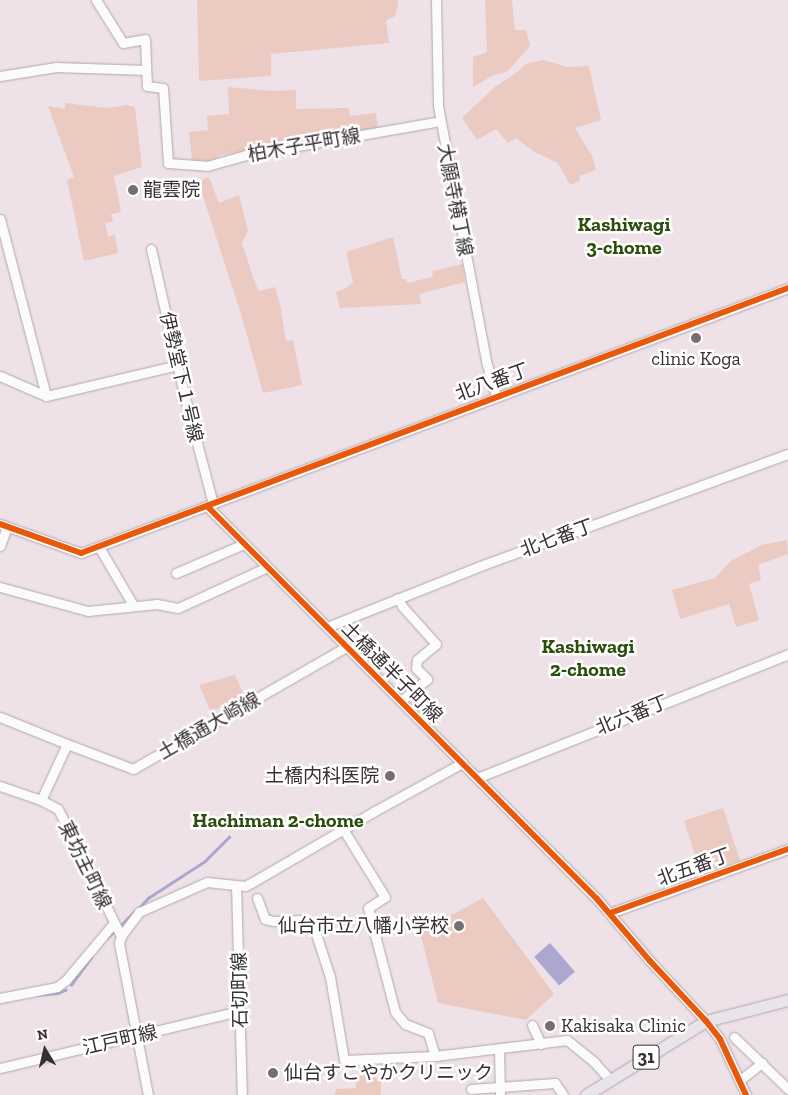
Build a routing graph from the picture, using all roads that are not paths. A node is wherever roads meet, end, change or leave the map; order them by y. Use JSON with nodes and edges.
{"nodes":[{"id":1,"x":96,"y":0,"type":"edge"},
{"id":2,"x":436,"y":0,"type":"edge"},
{"id":3,"x":146,"y":70,"type":"junction"},
{"id":4,"x":0,"y":76,"type":"edge"},
{"id":5,"x":440,"y":121,"type":"junction"},
{"id":6,"x":0,"y":219,"type":"edge"},
{"id":7,"x":151,"y":249,"type":"dead end"},
{"id":8,"x":788,"y":288,"type":"edge"},
{"id":9,"x":178,"y":365,"type":"junction"},
{"id":10,"x":0,"y":376,"type":"edge"},
{"id":11,"x":46,"y":396,"type":"junction"},
{"id":12,"x":496,"y":397,"type":"junction"},
{"id":13,"x":788,"y":454,"type":"edge"},
{"id":14,"x":210,"y":505,"type":"junction"},
{"id":15,"x":4,"y":525,"type":"edge"},
{"id":16,"x":244,"y":544,"type":"junction"},
{"id":17,"x":0,"y":546,"type":"edge"},
{"id":18,"x":99,"y":547,"type":"junction"},
{"id":19,"x":266,"y":567,"type":"junction"},
{"id":20,"x":176,"y":573,"type":"dead end"},
{"id":21,"x":0,"y":587,"type":"edge"},
{"id":22,"x":398,"y":598,"type":"junction"},
{"id":23,"x":132,"y":605,"type":"junction"},
{"id":24,"x":327,"y":628,"type":"junction"},
{"id":25,"x":346,"y":647,"type":"junction"},
{"id":26,"x":788,"y":654,"type":"edge"},
{"id":27,"x":401,"y":701,"type":"junction"},
{"id":28,"x":0,"y":717,"type":"edge"},
{"id":29,"x":67,"y":744,"type":"junction"},
{"id":30,"x":462,"y":763,"type":"junction"},
{"id":31,"x":477,"y":778,"type":"junction"},
{"id":32,"x":0,"y":786,"type":"edge"},
{"id":33,"x":41,"y":800,"type":"junction"},
{"id":34,"x":343,"y":830,"type":"junction"},
{"id":35,"x":788,"y":849,"type":"edge"},
{"id":36,"x":236,"y":885,"type":"junction"},
{"id":37,"x":257,"y":898,"type":"dead end"},
{"id":38,"x":610,"y":913,"type":"junction"},
{"id":39,"x":117,"y":930,"type":"junction"},
{"id":40,"x":0,"y":998,"type":"edge"},
{"id":41,"x":788,"y":1000,"type":"edge"},
{"id":42,"x":240,"y":1011,"type":"junction"},
{"id":43,"x":706,"y":1021,"type":"junction"},
{"id":44,"x":532,"y":1025,"type":"dead end"},
{"id":45,"x":136,"y":1037,"type":"junction"},
{"id":46,"x":734,"y":1037,"type":"dead end"},
{"id":47,"x":542,"y":1044,"type":"junction"},
{"id":48,"x":498,"y":1050,"type":"junction"},
{"id":49,"x":435,"y":1056,"type":"junction"},
{"id":50,"x":762,"y":1063,"type":"junction"},
{"id":51,"x":0,"y":1068,"type":"edge"},
{"id":52,"x":610,"y":1080,"type":"junction"},
{"id":53,"x":740,"y":1080,"type":"junction"},
{"id":54,"x":471,"y":1089,"type":"dead end"},
{"id":55,"x":788,"y":1089,"type":"edge"},
{"id":56,"x":500,"y":1091,"type":"edge"},
{"id":57,"x":148,"y":1095,"type":"edge"},
{"id":58,"x":242,"y":1095,"type":"edge"},
{"id":59,"x":563,"y":1095,"type":"edge"},
{"id":60,"x":586,"y":1095,"type":"edge"},
{"id":61,"x":746,"y":1095,"type":"edge"}],
"edges":[{"from":1,"to":3,"type":"street"},
{"from":2,"to":5,"type":"street","name":"大願寺横丁線"},
{"from":3,"to":4,"type":"street"},
{"from":3,"to":5,"type":"street","name":"柏木子平町線"},
{"from":5,"to":12,"type":"street","name":"大願寺横丁線"},
{"from":6,"to":11,"type":"street"},
{"from":7,"to":9,"type":"street","name":"伊勢堂下１号線"},
{"from":8,"to":12,"type":"street","name":"北八番丁"},
{"from":9,"to":11,"type":"street"},
{"from":9,"to":14,"type":"street","name":"伊勢堂下１号線"},
{"from":10,"to":11,"type":"street"},
{"from":12,"to":14,"type":"street","name":"北八番丁"},
{"from":13,"to":22,"type":"street","name":"北七番丁"},
{"from":14,"to":16,"type":"street","name":"土橋通半子町線"},
{"from":14,"to":18,"type":"street"},
{"from":15,"to":17,"type":"street"},
{"from":15,"to":18,"type":"street"},
{"from":16,"to":19,"type":"street","name":"土橋通半子町線"},
{"from":16,"to":20,"type":"street"},
{"from":18,"to":23,"type":"street"},
{"from":19,"to":23,"type":"street"},
{"from":19,"to":24,"type":"street","name":"土橋通半子町線"},
{"from":21,"to":23,"type":"street"},
{"from":22,"to":24,"type":"street","name":"北七番丁"},
{"from":22,"to":27,"type":"street"},
{"from":24,"to":25,"type":"street","name":"土橋通半子町線"},
{"from":25,"to":27,"type":"street","name":"土橋通半子町線"},
{"from":25,"to":29,"type":"street","name":"土橋通大崎線"},
{"from":26,"to":31,"type":"street","name":"北六番丁"},
{"from":27,"to":30,"type":"street","name":"土橋通半子町線"},
{"from":28,"to":29,"type":"street"},
{"from":29,"to":33,"type":"street"},
{"from":30,"to":31,"type":"street","name":"土橋通半子町線"},
{"from":30,"to":34,"type":"street"},
{"from":31,"to":38,"type":"street","name":"土橋通半子町線"},
{"from":32,"to":33,"type":"street","name":"東坊主町線"},
{"from":33,"to":39,"type":"street","name":"東坊主町線"},
{"from":34,"to":36,"type":"street"},
{"from":34,"to":49,"type":"street"},
{"from":35,"to":38,"type":"street","name":"北五番丁"},
{"from":36,"to":39,"type":"street"},
{"from":36,"to":42,"type":"street","name":"石切町線"},
{"from":37,"to":49,"type":"street"},
{"from":38,"to":43,"type":"street","name":"土橋通半子町線"},
{"from":39,"to":40,"type":"street"},
{"from":39,"to":45,"type":"street"},
{"from":41,"to":43,"type":"main road","number":"31"},
{"from":42,"to":45,"type":"street","name":"江戸町線"},
{"from":42,"to":58,"type":"street","name":"石切町線"},
{"from":43,"to":52,"type":"main road","number":"31"},
{"from":43,"to":53,"type":"street","name":"土橋通半子町線"},
{"from":44,"to":47,"type":"street"},
{"from":45,"to":51,"type":"street","name":"江戸町線"},
{"from":45,"to":57,"type":"street"},
{"from":46,"to":50,"type":"street"},
{"from":47,"to":48,"type":"street"},
{"from":47,"to":52,"type":"street"},
{"from":48,"to":49,"type":"street"},
{"from":48,"to":56,"type":"street"},
{"from":50,"to":53,"type":"street"},
{"from":50,"to":55,"type":"street"},
{"from":52,"to":60,"type":"main road","number":"31"},
{"from":53,"to":61,"type":"street","name":"土橋通半子町線"},
{"from":54,"to":56,"type":"street"},
{"from":56,"to":59,"type":"street"}]}
